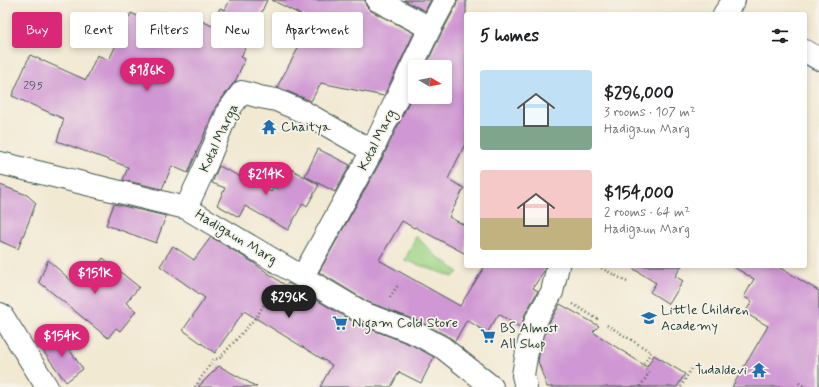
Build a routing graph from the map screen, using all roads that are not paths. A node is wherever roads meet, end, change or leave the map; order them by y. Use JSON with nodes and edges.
{"nodes":[{"id":1,"x":377,"y":0,"type":"edge"},
{"id":2,"x":445,"y":0,"type":"edge"},
{"id":3,"x":430,"y":28,"type":"junction"},
{"id":4,"x":807,"y":52,"type":"edge"},
{"id":5,"x":819,"y":59,"type":"edge"},
{"id":6,"x":372,"y":151,"type":"junction"},
{"id":7,"x":0,"y":163,"type":"edge"},
{"id":8,"x":186,"y":208,"type":"junction"},
{"id":9,"x":558,"y":268,"type":"edge"},
{"id":10,"x":295,"y":272,"type":"junction"},
{"id":11,"x":0,"y":314,"type":"edge"},
{"id":12,"x":47,"y":387,"type":"edge"},
{"id":13,"x":492,"y":387,"type":"edge"},
{"id":14,"x":526,"y":387,"type":"edge"}],
"edges":[{"from":1,"to":3,"type":"street"},
{"from":2,"to":3,"type":"street","name":"Kotal Marg"},
{"from":3,"to":6,"type":"street","name":"Kotal Marg"},
{"from":4,"to":5,"type":"street"},
{"from":6,"to":8,"type":"street","name":"Kotal Marga"},
{"from":6,"to":10,"type":"street","name":"Kotal Marg"},
{"from":7,"to":8,"type":"street","name":"Hadigaun Marg"},
{"from":8,"to":10,"type":"street","name":"Hadigaun Marg"},
{"from":9,"to":14,"type":"street"},
{"from":10,"to":13,"type":"street","name":"Hadigaun Marg"},
{"from":11,"to":12,"type":"street"}]}
